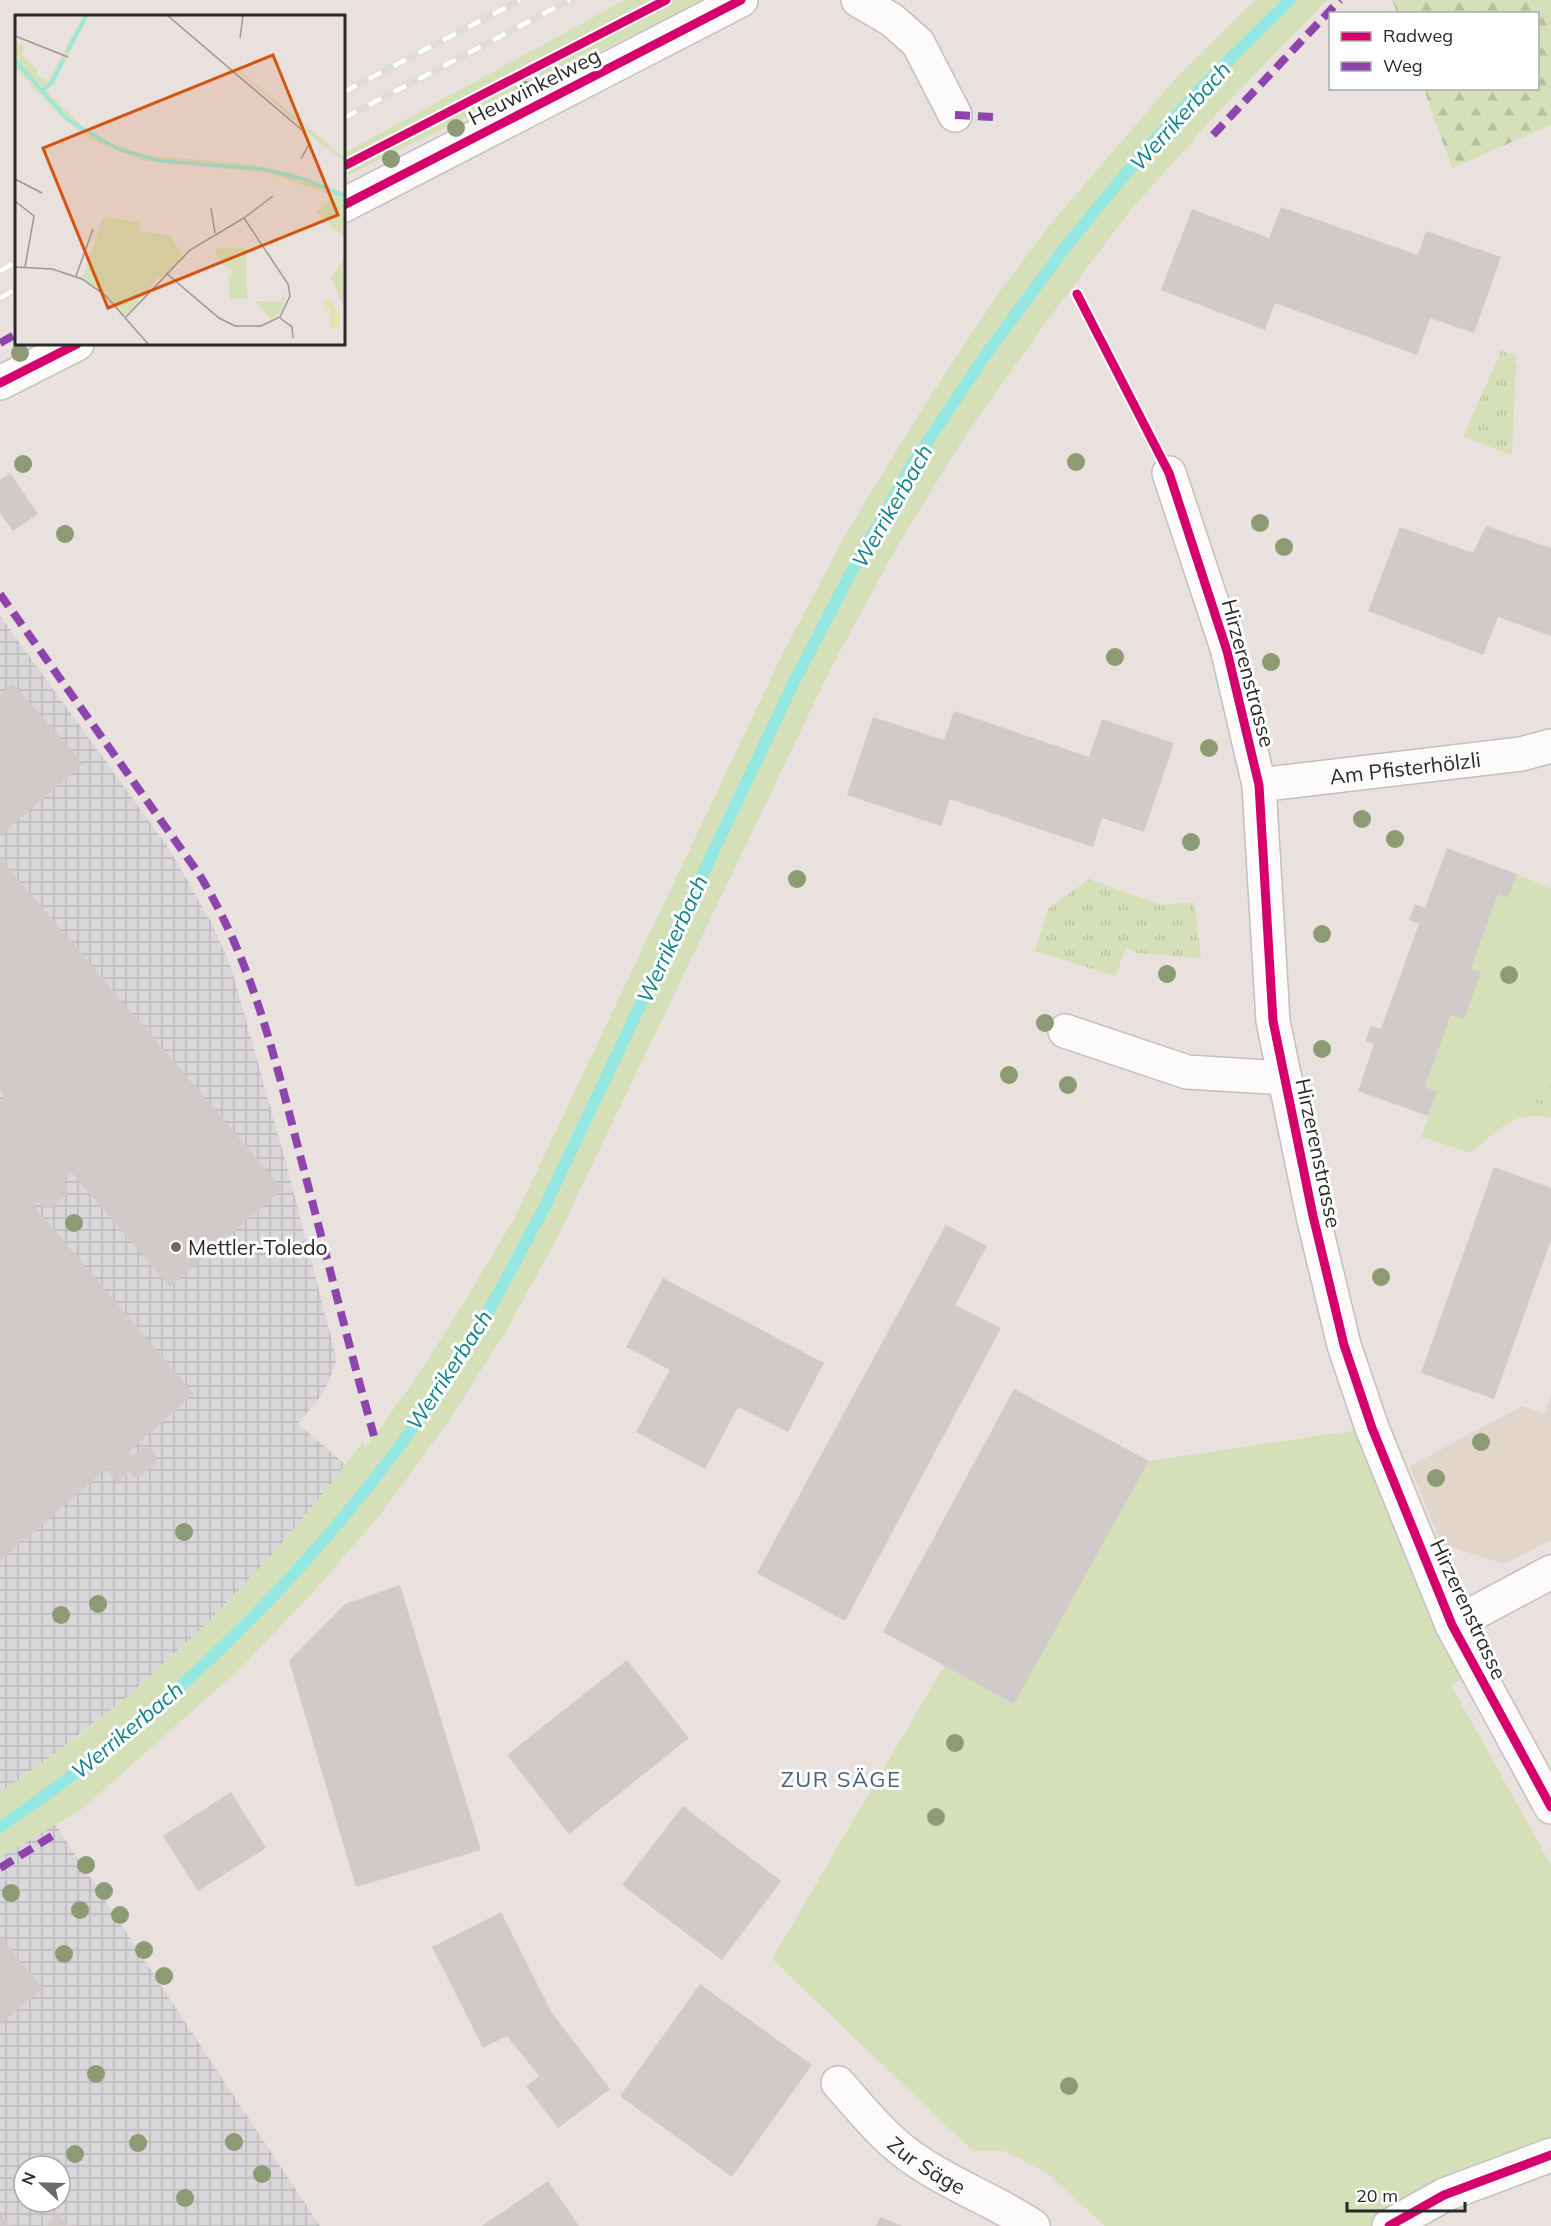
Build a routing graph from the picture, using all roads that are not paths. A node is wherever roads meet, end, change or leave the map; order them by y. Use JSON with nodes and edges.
{"nodes":[{"id":1,"x":741,"y":0,"type":"edge"},
{"id":2,"x":858,"y":0,"type":"edge"},
{"id":3,"x":955,"y":115,"type":"dead end"},
{"id":4,"x":345,"y":204,"type":"edge"},
{"id":5,"x":75,"y":345,"type":"edge"},
{"id":6,"x":0,"y":383,"type":"edge"},
{"id":7,"x":1169,"y":473,"type":"dead end"},
{"id":8,"x":1551,"y":746,"type":"edge"},
{"id":9,"x":1259,"y":785,"type":"junction"},
{"id":10,"x":1065,"y":1031,"type":"dead end"},
{"id":11,"x":1285,"y":1078,"type":"junction"},
{"id":12,"x":1551,"y":1572,"type":"edge"},
{"id":13,"x":1452,"y":1625,"type":"junction"},
{"id":14,"x":1551,"y":1807,"type":"edge"},
{"id":15,"x":838,"y":2083,"type":"dead end"},
{"id":16,"x":1551,"y":2155,"type":"edge"},
{"id":17,"x":1033,"y":2226,"type":"edge"},
{"id":18,"x":1389,"y":2226,"type":"edge"}],
"edges":[{"from":1,"to":4,"type":"street","name":"Heuwinkelweg"},
{"from":2,"to":3,"type":"street"},
{"from":5,"to":6,"type":"street"},
{"from":7,"to":9,"type":"street","name":"Hirzerenstrasse"},
{"from":8,"to":9,"type":"street","name":"Am Pfisterhölzli"},
{"from":9,"to":11,"type":"street","name":"Hirzerenstrasse"},
{"from":10,"to":11,"type":"street"},
{"from":11,"to":13,"type":"street","name":"Hirzerenstrasse"},
{"from":12,"to":13,"type":"street"},
{"from":13,"to":14,"type":"street","name":"Hirzerenstrasse"},
{"from":15,"to":17,"type":"street","name":"Zur Säge"},
{"from":16,"to":18,"type":"street"}]}
